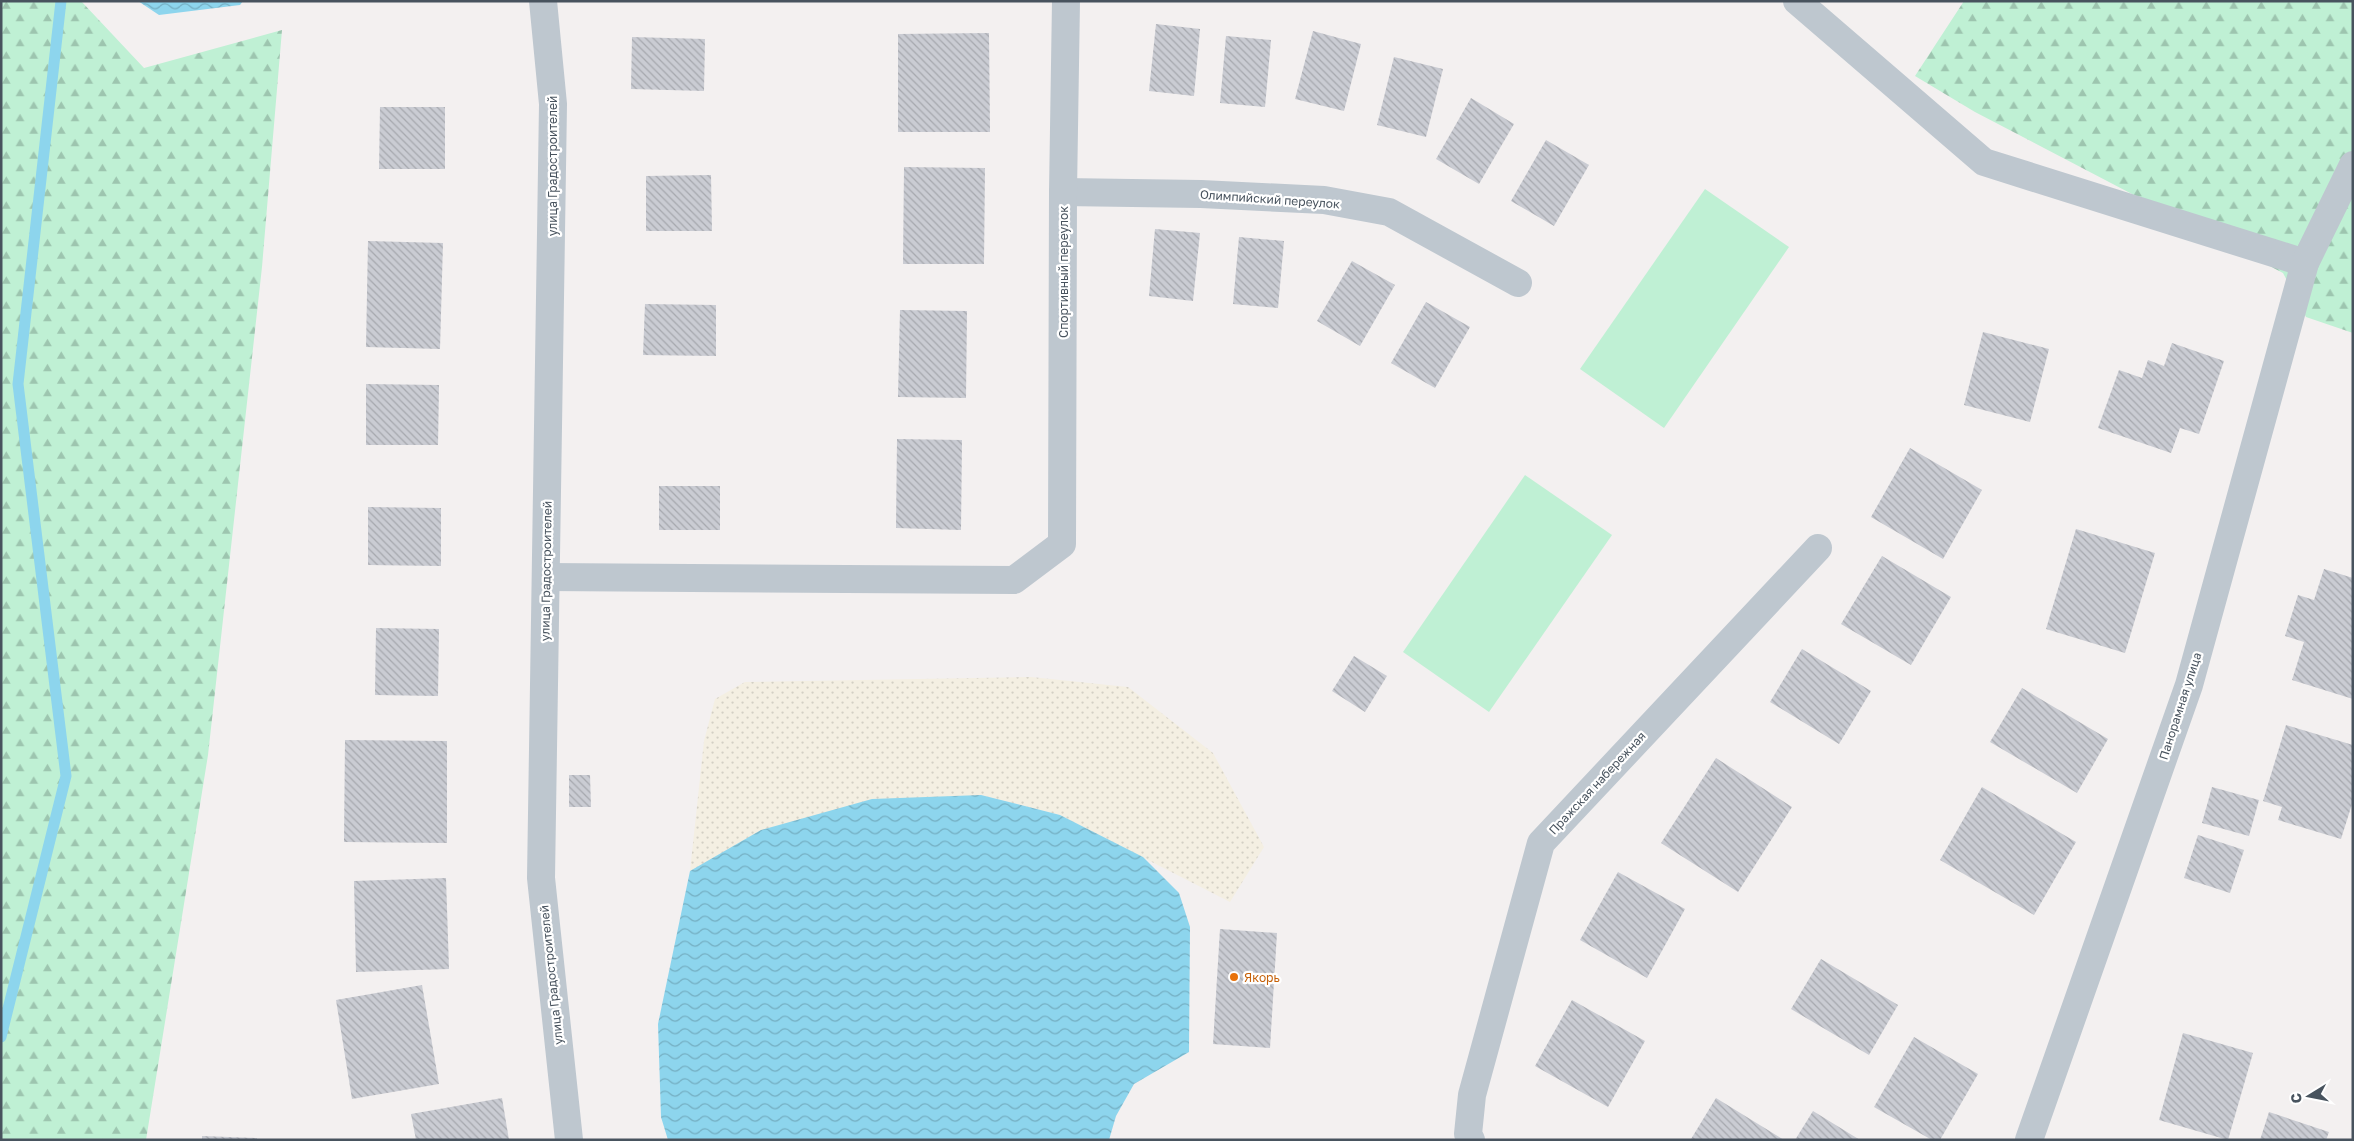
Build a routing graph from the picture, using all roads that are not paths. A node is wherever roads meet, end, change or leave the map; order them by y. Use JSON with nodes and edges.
{"nodes":[{"id":1,"x":544,"y":1,"type":"edge"},
{"id":2,"x":1066,"y":1,"type":"edge"},
{"id":3,"x":1797,"y":1,"type":"edge"},
{"id":4,"x":2353,"y":165,"type":"edge"},
{"id":5,"x":1063,"y":192,"type":"junction"},
{"id":6,"x":2305,"y":264,"type":"junction"},
{"id":7,"x":1518,"y":282,"type":"dead end"},
{"id":8,"x":1818,"y":548,"type":"dead end"},
{"id":9,"x":546,"y":577,"type":"junction"},
{"id":10,"x":1469,"y":1137,"type":"edge"},
{"id":11,"x":568,"y":1140,"type":"edge"},
{"id":12,"x":2029,"y":1140,"type":"edge"}],
"edges":[{"from":1,"to":9,"type":"street","name":"улица Градостроителей"},
{"from":2,"to":5,"type":"street","name":"Спортивный переулок"},
{"from":3,"to":6,"type":"street"},
{"from":4,"to":6,"type":"street","name":"Панорамная улица"},
{"from":5,"to":7,"type":"street","name":"Олимпийский переулок"},
{"from":5,"to":9,"type":"street","name":"Спортивный переулок"},
{"from":6,"to":12,"type":"street","name":"Панорамная улица"},
{"from":8,"to":10,"type":"street","name":"Пражская набережная"},
{"from":9,"to":11,"type":"street","name":"улица Градостроителей"}]}
